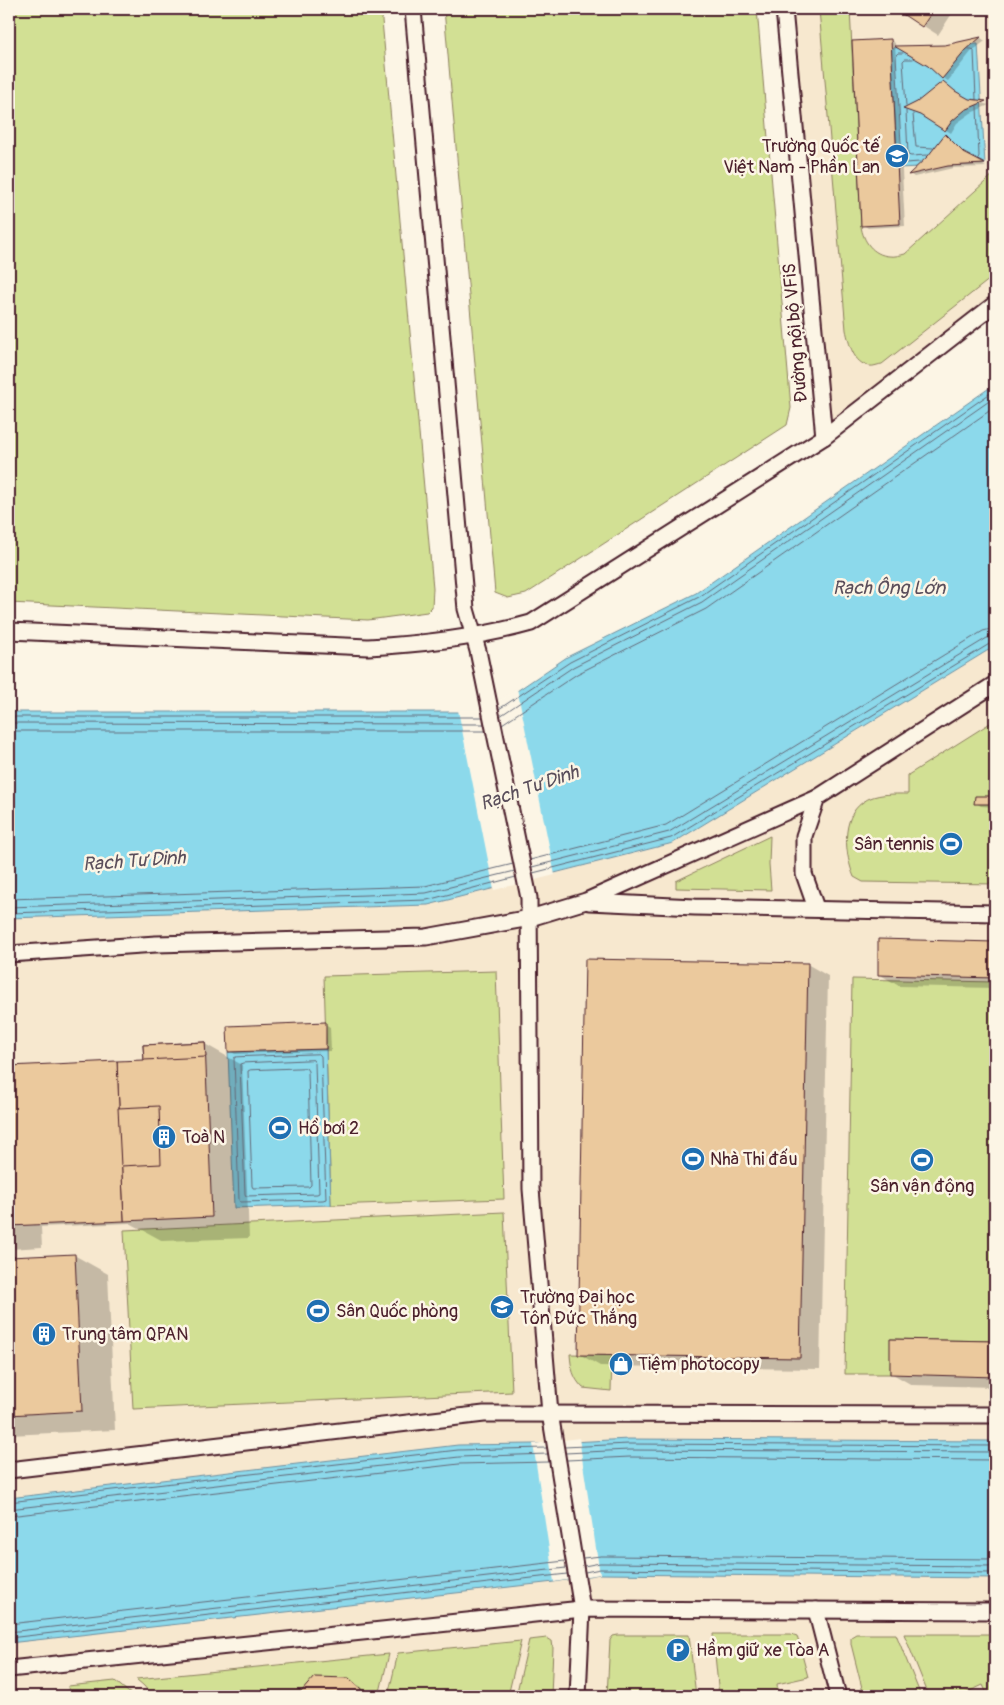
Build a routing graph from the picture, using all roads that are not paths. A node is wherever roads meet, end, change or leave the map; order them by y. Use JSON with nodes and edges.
{"nodes":[{"id":1,"x":413,"y":9,"type":"edge"},
{"id":2,"x":784,"y":9,"type":"edge"},
{"id":3,"x":995,"y":304,"type":"edge"},
{"id":4,"x":824,"y":437,"type":"junction"},
{"id":5,"x":9,"y":631,"type":"edge"},
{"id":6,"x":474,"y":636,"type":"junction"},
{"id":7,"x":995,"y":684,"type":"edge"},
{"id":8,"x":817,"y":798,"type":"junction"},
{"id":9,"x":586,"y":901,"type":"junction"},
{"id":10,"x":816,"y":908,"type":"junction"},
{"id":11,"x":995,"y":913,"type":"edge"},
{"id":12,"x":530,"y":918,"type":"junction"},
{"id":13,"x":9,"y":954,"type":"edge"},
{"id":14,"x":550,"y":1413,"type":"junction"},
{"id":15,"x":995,"y":1415,"type":"edge"},
{"id":16,"x":9,"y":1470,"type":"edge"},
{"id":17,"x":582,"y":1610,"type":"junction"},
{"id":18,"x":816,"y":1610,"type":"junction"},
{"id":19,"x":995,"y":1611,"type":"edge"},
{"id":20,"x":9,"y":1669,"type":"edge"},
{"id":21,"x":578,"y":1696,"type":"edge"},
{"id":22,"x":838,"y":1696,"type":"edge"}],
"edges":[{"from":1,"to":6,"type":"lane"},
{"from":2,"to":4,"type":"lane","name":"Đường nội bộ VFiS"},
{"from":3,"to":4,"type":"lane"},
{"from":4,"to":6,"type":"lane"},
{"from":5,"to":6,"type":"lane"},
{"from":6,"to":12,"type":"lane"},
{"from":7,"to":8,"type":"lane"},
{"from":8,"to":9,"type":"lane"},
{"from":8,"to":10,"type":"lane"},
{"from":9,"to":10,"type":"lane"},
{"from":9,"to":12,"type":"lane"},
{"from":10,"to":11,"type":"lane"},
{"from":12,"to":13,"type":"lane"},
{"from":12,"to":14,"type":"lane"},
{"from":14,"to":15,"type":"lane"},
{"from":14,"to":16,"type":"lane"},
{"from":14,"to":17,"type":"lane"},
{"from":17,"to":18,"type":"lane"},
{"from":17,"to":20,"type":"lane"},
{"from":17,"to":21,"type":"lane"},
{"from":18,"to":19,"type":"lane"},
{"from":18,"to":22,"type":"lane"}]}
